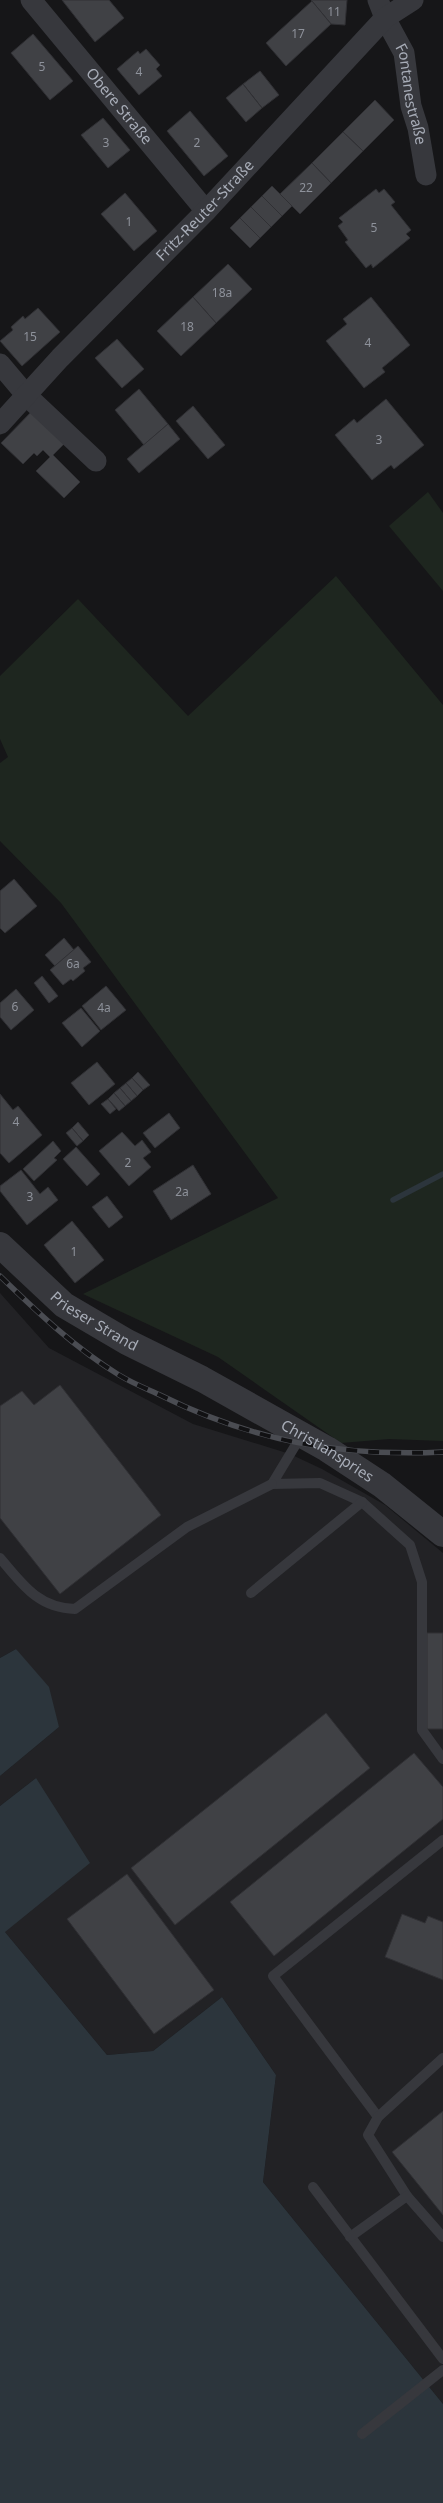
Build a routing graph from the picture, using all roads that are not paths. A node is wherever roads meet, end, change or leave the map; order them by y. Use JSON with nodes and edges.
{"nodes":[{"id":1,"x":31,"y":0,"type":"edge"},
{"id":2,"x":414,"y":0,"type":"edge"},
{"id":3,"x":381,"y":9,"type":"edge"},
{"id":4,"x":426,"y":175,"type":"dead end"},
{"id":5,"x":206,"y":211,"type":"junction"},
{"id":6,"x":0,"y":364,"type":"edge"},
{"id":7,"x":27,"y":396,"type":"junction"},
{"id":8,"x":0,"y":424,"type":"edge"},
{"id":9,"x":96,"y":461,"type":"dead end"},
{"id":10,"x":0,"y":1245,"type":"edge"},
{"id":11,"x":202,"y":1379,"type":"joint"},
{"id":12,"x":302,"y":1435,"type":"junction"},
{"id":13,"x":272,"y":1484,"type":"junction"},
{"id":14,"x":362,"y":1502,"type":"junction"},
{"id":15,"x":443,"y":1534,"type":"edge"},
{"id":16,"x":0,"y":1558,"type":"edge"},
{"id":17,"x":250,"y":1593,"type":"dead end"},
{"id":18,"x":443,"y":1759,"type":"edge"},
{"id":19,"x":443,"y":1840,"type":"edge"},
{"id":20,"x":443,"y":2058,"type":"edge"},
{"id":21,"x":378,"y":2117,"type":"junction"},
{"id":22,"x":313,"y":2187,"type":"dead end"},
{"id":23,"x":408,"y":2196,"type":"junction"},
{"id":24,"x":350,"y":2237,"type":"junction"},
{"id":25,"x":443,"y":2238,"type":"edge"},
{"id":26,"x":443,"y":2359,"type":"edge"},
{"id":27,"x":443,"y":2370,"type":"edge"},
{"id":28,"x":362,"y":2434,"type":"dead end"}],
"edges":[{"from":1,"to":5,"type":"street","name":"Obere Straße"},
{"from":2,"to":3,"type":"street","name":"Fritz-Reuter-Straße"},
{"from":3,"to":4,"type":"street","name":"Fontanestraße"},
{"from":3,"to":5,"type":"street","name":"Fritz-Reuter-Straße"},
{"from":5,"to":7,"type":"street","name":"Fritz-Reuter-Straße"},
{"from":6,"to":7,"type":"street"},
{"from":7,"to":8,"type":"street","name":"Fritz-Reuter-Straße"},
{"from":7,"to":9,"type":"street"},
{"from":10,"to":11,"type":"street","name":"Prieser Strand"},
{"from":11,"to":12,"type":"street","name":"Christianspries"},
{"from":12,"to":13,"type":"lane"},
{"from":12,"to":15,"type":"street","name":"Christianspries"},
{"from":13,"to":14,"type":"lane"},
{"from":13,"to":16,"type":"lane"},
{"from":14,"to":17,"type":"lane"},
{"from":14,"to":18,"type":"lane"},
{"from":19,"to":21,"type":"lane"},
{"from":20,"to":21,"type":"lane"},
{"from":21,"to":23,"type":"lane"},
{"from":22,"to":24,"type":"lane"},
{"from":23,"to":24,"type":"lane"},
{"from":23,"to":25,"type":"lane"},
{"from":24,"to":26,"type":"lane"},
{"from":27,"to":28,"type":"lane"}]}
